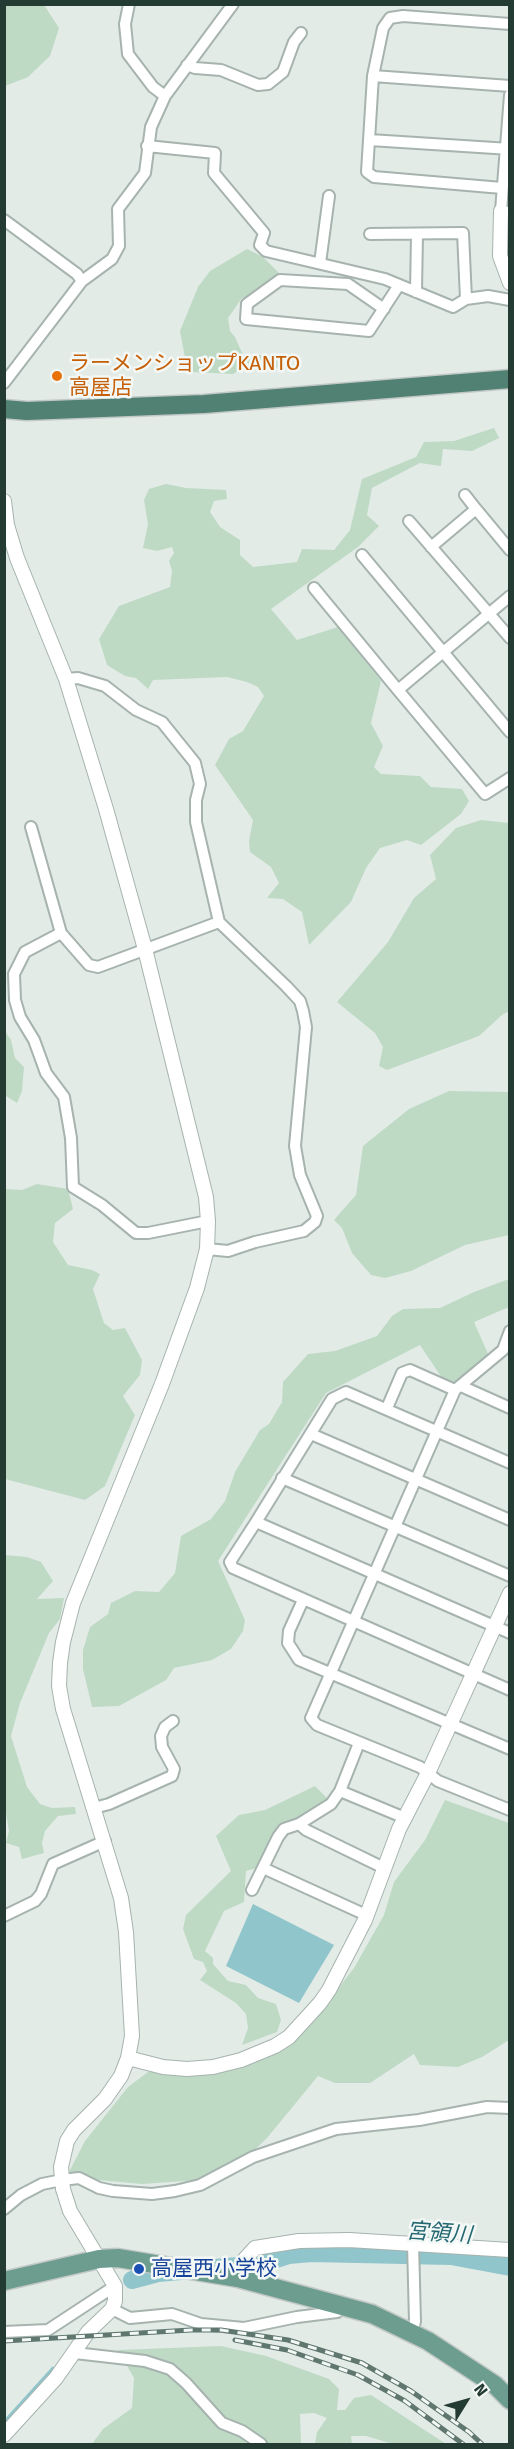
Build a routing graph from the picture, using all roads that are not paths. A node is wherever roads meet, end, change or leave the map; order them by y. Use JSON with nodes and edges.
{"nodes":[{"id":1,"x":129,"y":4,"type":"edge"},
{"id":2,"x":233,"y":4,"type":"edge"},
{"id":3,"x":510,"y":24,"type":"edge"},
{"id":4,"x":301,"y":33,"type":"dead end"},
{"id":5,"x":187,"y":65,"type":"junction"},
{"id":6,"x":373,"y":76,"type":"junction"},
{"id":7,"x":510,"y":86,"type":"edge"},
{"id":8,"x":510,"y":95,"type":"edge"},
{"id":9,"x":165,"y":96,"type":"junction"},
{"id":10,"x":370,"y":140,"type":"junction"},
{"id":11,"x":147,"y":146,"type":"junction"},
{"id":12,"x":507,"y":149,"type":"edge"},
{"id":13,"x":502,"y":188,"type":"junction"},
{"id":14,"x":329,"y":196,"type":"dead end"},
{"id":15,"x":505,"y":211,"type":"edge"},
{"id":16,"x":4,"y":220,"type":"edge"},
{"id":17,"x":370,"y":234,"type":"dead end"},
{"id":18,"x":417,"y":234,"type":"junction"},
{"id":19,"x":320,"y":263,"type":"junction"},
{"id":20,"x":82,"y":281,"type":"junction"},
{"id":21,"x":510,"y":283,"type":"edge"},
{"id":22,"x":399,"y":285,"type":"junction"},
{"id":23,"x":416,"y":292,"type":"junction"},
{"id":24,"x":466,"y":299,"type":"junction"},
{"id":25,"x":510,"y":300,"type":"edge"},
{"id":26,"x":384,"y":309,"type":"junction"},
{"id":27,"x":510,"y":379,"type":"edge"},
{"id":28,"x":4,"y":383,"type":"edge"},
{"id":29,"x":5,"y":408,"type":"edge"},
{"id":30,"x":4,"y":414,"type":"edge"},
{"id":31,"x":465,"y":495,"type":"dead end"},
{"id":32,"x":4,"y":501,"type":"edge"},
{"id":33,"x":476,"y":509,"type":"junction"},
{"id":34,"x":409,"y":521,"type":"dead end"},
{"id":35,"x":431,"y":547,"type":"junction"},
{"id":36,"x":510,"y":550,"type":"edge"},
{"id":37,"x":362,"y":555,"type":"dead end"},
{"id":38,"x":314,"y":588,"type":"dead end"},
{"id":39,"x":510,"y":596,"type":"edge"},
{"id":40,"x":489,"y":614,"type":"junction"},
{"id":41,"x":510,"y":638,"type":"edge"},
{"id":42,"x":443,"y":652,"type":"junction"},
{"id":43,"x":66,"y":679,"type":"junction"},
{"id":44,"x":398,"y":690,"type":"junction"},
{"id":45,"x":510,"y":732,"type":"edge"},
{"id":46,"x":510,"y":778,"type":"edge"},
{"id":47,"x":31,"y":827,"type":"dead end"},
{"id":48,"x":219,"y":922,"type":"junction"},
{"id":49,"x":61,"y":933,"type":"junction"},
{"id":50,"x":145,"y":949,"type":"junction"},
{"id":51,"x":208,"y":1221,"type":"junction"},
{"id":52,"x":207,"y":1249,"type":"junction"},
{"id":53,"x":510,"y":1331,"type":"edge"},
{"id":54,"x":506,"y":1351,"type":"edge"},
{"id":55,"x":458,"y":1388,"type":"junction"},
{"id":56,"x":387,"y":1408,"type":"junction"},
{"id":57,"x":510,"y":1408,"type":"edge"},
{"id":58,"x":438,"y":1431,"type":"junction"},
{"id":59,"x":311,"y":1434,"type":"junction"},
{"id":60,"x":510,"y":1463,"type":"edge"},
{"id":61,"x":282,"y":1478,"type":"junction"},
{"id":62,"x":416,"y":1479,"type":"junction"},
{"id":63,"x":510,"y":1520,"type":"edge"},
{"id":64,"x":256,"y":1522,"type":"junction"},
{"id":65,"x":395,"y":1526,"type":"junction"},
{"id":66,"x":373,"y":1574,"type":"junction"},
{"id":67,"x":510,"y":1576,"type":"edge"},
{"id":68,"x":510,"y":1593,"type":"edge"},
{"id":69,"x":303,"y":1600,"type":"junction"},
{"id":70,"x":353,"y":1622,"type":"junction"},
{"id":71,"x":494,"y":1627,"type":"junction"},
{"id":72,"x":510,"y":1633,"type":"edge"},
{"id":73,"x":330,"y":1672,"type":"junction"},
{"id":74,"x":473,"y":1674,"type":"junction"},
{"id":75,"x":510,"y":1690,"type":"edge"},
{"id":76,"x":173,"y":1721,"type":"dead end"},
{"id":77,"x":451,"y":1722,"type":"junction"},
{"id":78,"x":359,"y":1743,"type":"junction"},
{"id":79,"x":510,"y":1749,"type":"edge"},
{"id":80,"x":428,"y":1773,"type":"junction"},
{"id":81,"x":340,"y":1791,"type":"junction"},
{"id":82,"x":94,"y":1808,"type":"junction"},
{"id":83,"x":510,"y":1810,"type":"edge"},
{"id":84,"x":405,"y":1818,"type":"junction"},
{"id":85,"x":299,"y":1824,"type":"junction"},
{"id":86,"x":105,"y":1841,"type":"junction"},
{"id":87,"x":263,"y":1868,"type":"junction"},
{"id":88,"x":384,"y":1868,"type":"junction"},
{"id":89,"x":252,"y":1890,"type":"dead end"},
{"id":90,"x":366,"y":1915,"type":"junction"},
{"id":91,"x":4,"y":1916,"type":"edge"},
{"id":92,"x":128,"y":2058,"type":"junction"},
{"id":93,"x":510,"y":2108,"type":"edge"},
{"id":94,"x":62,"y":2180,"type":"junction"},
{"id":95,"x":4,"y":2209,"type":"edge"},
{"id":96,"x":510,"y":2250,"type":"edge"},
{"id":97,"x":413,"y":2251,"type":"junction"},
{"id":98,"x":99,"y":2259,"type":"junction"},
{"id":99,"x":238,"y":2278,"type":"junction"},
{"id":100,"x":4,"y":2281,"type":"edge"},
{"id":101,"x":115,"y":2286,"type":"junction"},
{"id":102,"x":342,"y":2304,"type":"junction"},
{"id":103,"x":112,"y":2309,"type":"junction"},
{"id":104,"x":4,"y":2332,"type":"edge"},
{"id":105,"x":411,"y":2332,"type":"junction"},
{"id":106,"x":75,"y":2353,"type":"junction"},
{"id":107,"x":510,"y":2400,"type":"edge"},
{"id":108,"x":4,"y":2434,"type":"edge"},
{"id":109,"x":261,"y":2445,"type":"edge"}],
"edges":[{"from":1,"to":9,"type":"street"},
{"from":2,"to":5,"type":"street"},
{"from":3,"to":6,"type":"street"},
{"from":4,"to":5,"type":"street"},
{"from":5,"to":9,"type":"street"},
{"from":6,"to":7,"type":"street"},
{"from":6,"to":10,"type":"street"},
{"from":8,"to":12,"type":"street"},
{"from":9,"to":11,"type":"street"},
{"from":10,"to":12,"type":"street"},
{"from":10,"to":13,"type":"street"},
{"from":11,"to":19,"type":"street"},
{"from":11,"to":20,"type":"street"},
{"from":12,"to":13,"type":"street"},
{"from":13,"to":15,"type":"street"},
{"from":14,"to":19,"type":"street"},
{"from":15,"to":21,"type":"street"},
{"from":16,"to":20,"type":"street"},
{"from":17,"to":18,"type":"street"},
{"from":18,"to":23,"type":"street"},
{"from":18,"to":24,"type":"street"},
{"from":19,"to":22,"type":"street"},
{"from":20,"to":28,"type":"street"},
{"from":22,"to":23,"type":"street"},
{"from":22,"to":26,"type":"street"},
{"from":23,"to":24,"type":"street"},
{"from":24,"to":25,"type":"street"},
{"from":26,"to":26,"type":"street"},
{"from":27,"to":29,"type":"highway"},
{"from":29,"to":30,"type":"street"},
{"from":31,"to":33,"type":"street"},
{"from":32,"to":43,"type":"street"},
{"from":33,"to":35,"type":"street"},
{"from":33,"to":36,"type":"street"},
{"from":34,"to":35,"type":"street"},
{"from":35,"to":40,"type":"street"},
{"from":37,"to":42,"type":"street"},
{"from":38,"to":44,"type":"street"},
{"from":39,"to":40,"type":"street"},
{"from":40,"to":41,"type":"street"},
{"from":40,"to":42,"type":"street"},
{"from":42,"to":44,"type":"street"},
{"from":42,"to":45,"type":"street"},
{"from":43,"to":48,"type":"street"},
{"from":43,"to":50,"type":"street"},
{"from":44,"to":46,"type":"street"},
{"from":47,"to":49,"type":"street"},
{"from":48,"to":50,"type":"street"},
{"from":48,"to":52,"type":"street"},
{"from":49,"to":50,"type":"street"},
{"from":49,"to":51,"type":"street"},
{"from":50,"to":51,"type":"street"},
{"from":51,"to":52,"type":"street"},
{"from":52,"to":82,"type":"street"},
{"from":53,"to":54,"type":"street"},
{"from":54,"to":55,"type":"street"},
{"from":55,"to":56,"type":"street"},
{"from":55,"to":57,"type":"street"},
{"from":55,"to":58,"type":"street"},
{"from":56,"to":58,"type":"street"},
{"from":56,"to":59,"type":"street"},
{"from":58,"to":60,"type":"street"},
{"from":58,"to":62,"type":"street"},
{"from":59,"to":61,"type":"street"},
{"from":59,"to":62,"type":"street"},
{"from":61,"to":64,"type":"street"},
{"from":61,"to":65,"type":"street"},
{"from":62,"to":63,"type":"street"},
{"from":62,"to":65,"type":"street"},
{"from":64,"to":66,"type":"street"},
{"from":64,"to":69,"type":"street"},
{"from":65,"to":66,"type":"street"},
{"from":65,"to":67,"type":"street"},
{"from":66,"to":70,"type":"street"},
{"from":66,"to":71,"type":"street"},
{"from":68,"to":71,"type":"street"},
{"from":69,"to":70,"type":"street"},
{"from":69,"to":73,"type":"street"},
{"from":70,"to":73,"type":"street"},
{"from":70,"to":74,"type":"street"},
{"from":71,"to":72,"type":"street"},
{"from":71,"to":74,"type":"street"},
{"from":73,"to":77,"type":"street"},
{"from":73,"to":78,"type":"street"},
{"from":74,"to":75,"type":"street"},
{"from":74,"to":77,"type":"street"},
{"from":76,"to":82,"type":"street"},
{"from":77,"to":79,"type":"street"},
{"from":77,"to":80,"type":"street"},
{"from":78,"to":80,"type":"street"},
{"from":78,"to":81,"type":"street"},
{"from":80,"to":83,"type":"street"},
{"from":80,"to":84,"type":"street"},
{"from":81,"to":84,"type":"street"},
{"from":81,"to":85,"type":"street"},
{"from":82,"to":86,"type":"street"},
{"from":84,"to":88,"type":"street"},
{"from":85,"to":87,"type":"street"},
{"from":85,"to":88,"type":"street"},
{"from":86,"to":91,"type":"street"},
{"from":86,"to":92,"type":"street"},
{"from":87,"to":89,"type":"street"},
{"from":87,"to":90,"type":"street"},
{"from":88,"to":90,"type":"street"},
{"from":90,"to":92,"type":"street"},
{"from":92,"to":94,"type":"street"},
{"from":93,"to":94,"type":"street"},
{"from":94,"to":95,"type":"street"},
{"from":94,"to":98,"type":"street"},
{"from":96,"to":97,"type":"street"},
{"from":97,"to":99,"type":"street"},
{"from":97,"to":105,"type":"street"},
{"from":98,"to":99,"type":"main road"},
{"from":98,"to":100,"type":"main road"},
{"from":98,"to":101,"type":"street"},
{"from":99,"to":102,"type":"main road"},
{"from":101,"to":103,"type":"street"},
{"from":101,"to":104,"type":"street"},
{"from":102,"to":103,"type":"street"},
{"from":102,"to":105,"type":"main road"},
{"from":103,"to":106,"type":"street"},
{"from":105,"to":107,"type":"main road"},
{"from":106,"to":108,"type":"street"},
{"from":106,"to":109,"type":"street"}]}
